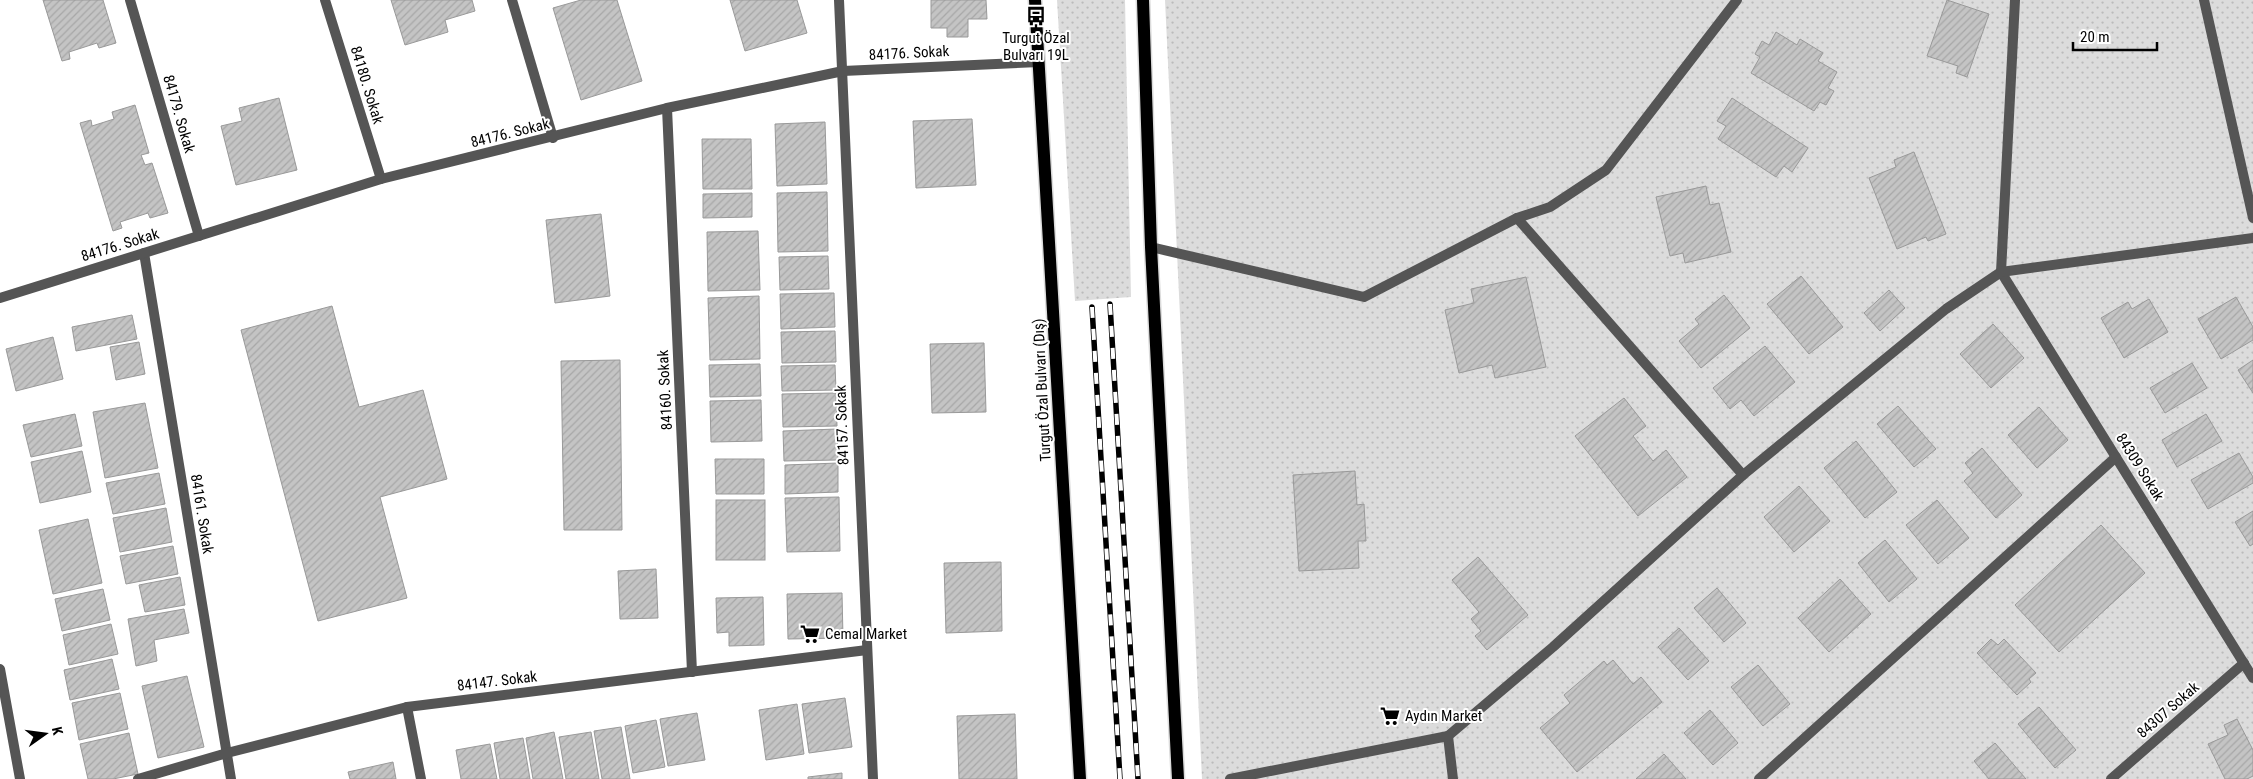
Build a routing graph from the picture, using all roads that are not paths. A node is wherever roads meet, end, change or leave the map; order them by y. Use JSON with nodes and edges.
{"nodes":[{"id":1,"x":130,"y":0,"type":"edge"},
{"id":2,"x":325,"y":0,"type":"edge"},
{"id":3,"x":512,"y":0,"type":"edge"},
{"id":4,"x":839,"y":0,"type":"edge"},
{"id":5,"x":1035,"y":0,"type":"edge"},
{"id":6,"x":1143,"y":0,"type":"edge"},
{"id":7,"x":1736,"y":0,"type":"edge"},
{"id":8,"x":2015,"y":0,"type":"edge"},
{"id":9,"x":2215,"y":0,"type":"edge"},
{"id":10,"x":2204,"y":1,"type":"edge"},
{"id":11,"x":1039,"y":62,"type":"junction"},
{"id":12,"x":843,"y":71,"type":"junction"},
{"id":13,"x":668,"y":108,"type":"junction"},
{"id":14,"x":553,"y":138,"type":"junction"},
{"id":15,"x":381,"y":179,"type":"junction"},
{"id":16,"x":1517,"y":218,"type":"junction"},
{"id":17,"x":2253,"y":218,"type":"edge"},
{"id":18,"x":199,"y":236,"type":"junction"},
{"id":19,"x":2253,"y":238,"type":"edge"},
{"id":20,"x":1151,"y":247,"type":"junction"},
{"id":21,"x":144,"y":253,"type":"junction"},
{"id":22,"x":2001,"y":272,"type":"junction"},
{"id":23,"x":0,"y":298,"type":"edge"},
{"id":24,"x":2116,"y":457,"type":"junction"},
{"id":25,"x":1743,"y":475,"type":"junction"},
{"id":26,"x":866,"y":650,"type":"junction"},
{"id":27,"x":2244,"y":663,"type":"junction"},
{"id":28,"x":0,"y":669,"type":"edge"},
{"id":29,"x":692,"y":672,"type":"junction"},
{"id":30,"x":2253,"y":678,"type":"edge"},
{"id":31,"x":407,"y":707,"type":"junction"},
{"id":32,"x":1448,"y":736,"type":"junction"},
{"id":33,"x":226,"y":754,"type":"junction"},
{"id":34,"x":20,"y":779,"type":"edge"},
{"id":35,"x":138,"y":779,"type":"edge"},
{"id":36,"x":231,"y":779,"type":"edge"},
{"id":37,"x":420,"y":779,"type":"edge"},
{"id":38,"x":873,"y":779,"type":"edge"},
{"id":39,"x":1080,"y":779,"type":"edge"},
{"id":40,"x":1178,"y":779,"type":"edge"},
{"id":41,"x":1230,"y":779,"type":"edge"},
{"id":42,"x":1453,"y":779,"type":"edge"},
{"id":43,"x":1759,"y":779,"type":"edge"},
{"id":44,"x":2111,"y":779,"type":"edge"}],
"edges":[{"from":1,"to":18,"type":"street","name":"84179. Sokak"},
{"from":2,"to":15,"type":"street","name":"84180. Sokak"},
{"from":3,"to":14,"type":"street"},
{"from":4,"to":12,"type":"street","name":"84157. Sokak"},
{"from":5,"to":11,"type":"main road","name":"Turgut Özal Bulvarı (Dış)"},
{"from":6,"to":20,"type":"main road"},
{"from":7,"to":16,"type":"street"},
{"from":8,"to":22,"type":"street"},
{"from":9,"to":10,"type":"street"},
{"from":10,"to":17,"type":"street"},
{"from":11,"to":12,"type":"street","name":"84176. Sokak"},
{"from":11,"to":39,"type":"main road","name":"Turgut Özal Bulvarı (Dış)"},
{"from":12,"to":13,"type":"street","name":"84176. Sokak"},
{"from":12,"to":26,"type":"street","name":"84157. Sokak"},
{"from":13,"to":14,"type":"street","name":"84176. Sokak"},
{"from":13,"to":29,"type":"street","name":"84160. Sokak"},
{"from":14,"to":15,"type":"street","name":"84176. Sokak"},
{"from":15,"to":18,"type":"street","name":"84176. Sokak"},
{"from":16,"to":20,"type":"street"},
{"from":16,"to":25,"type":"street"},
{"from":18,"to":21,"type":"street","name":"84176. Sokak"},
{"from":19,"to":22,"type":"street"},
{"from":20,"to":40,"type":"main road"},
{"from":21,"to":23,"type":"street","name":"84176. Sokak"},
{"from":21,"to":33,"type":"street","name":"84161. Sokak"},
{"from":22,"to":24,"type":"street","name":"84309 Sokak"},
{"from":22,"to":25,"type":"street"},
{"from":24,"to":27,"type":"street","name":"84309 Sokak"},
{"from":24,"to":43,"type":"street"},
{"from":25,"to":32,"type":"street"},
{"from":26,"to":29,"type":"street","name":"84147. Sokak"},
{"from":26,"to":38,"type":"street","name":"84157. Sokak"},
{"from":27,"to":30,"type":"street","name":"84309 Sokak"},
{"from":27,"to":44,"type":"street","name":"84307 Sokak"},
{"from":28,"to":34,"type":"street"},
{"from":29,"to":31,"type":"street","name":"84147. Sokak"},
{"from":31,"to":33,"type":"street","name":"84147. Sokak"},
{"from":31,"to":37,"type":"street"},
{"from":32,"to":41,"type":"street"},
{"from":32,"to":42,"type":"street"},
{"from":33,"to":35,"type":"street","name":"84147. Sokak"},
{"from":33,"to":36,"type":"street","name":"84161. Sokak"}]}
